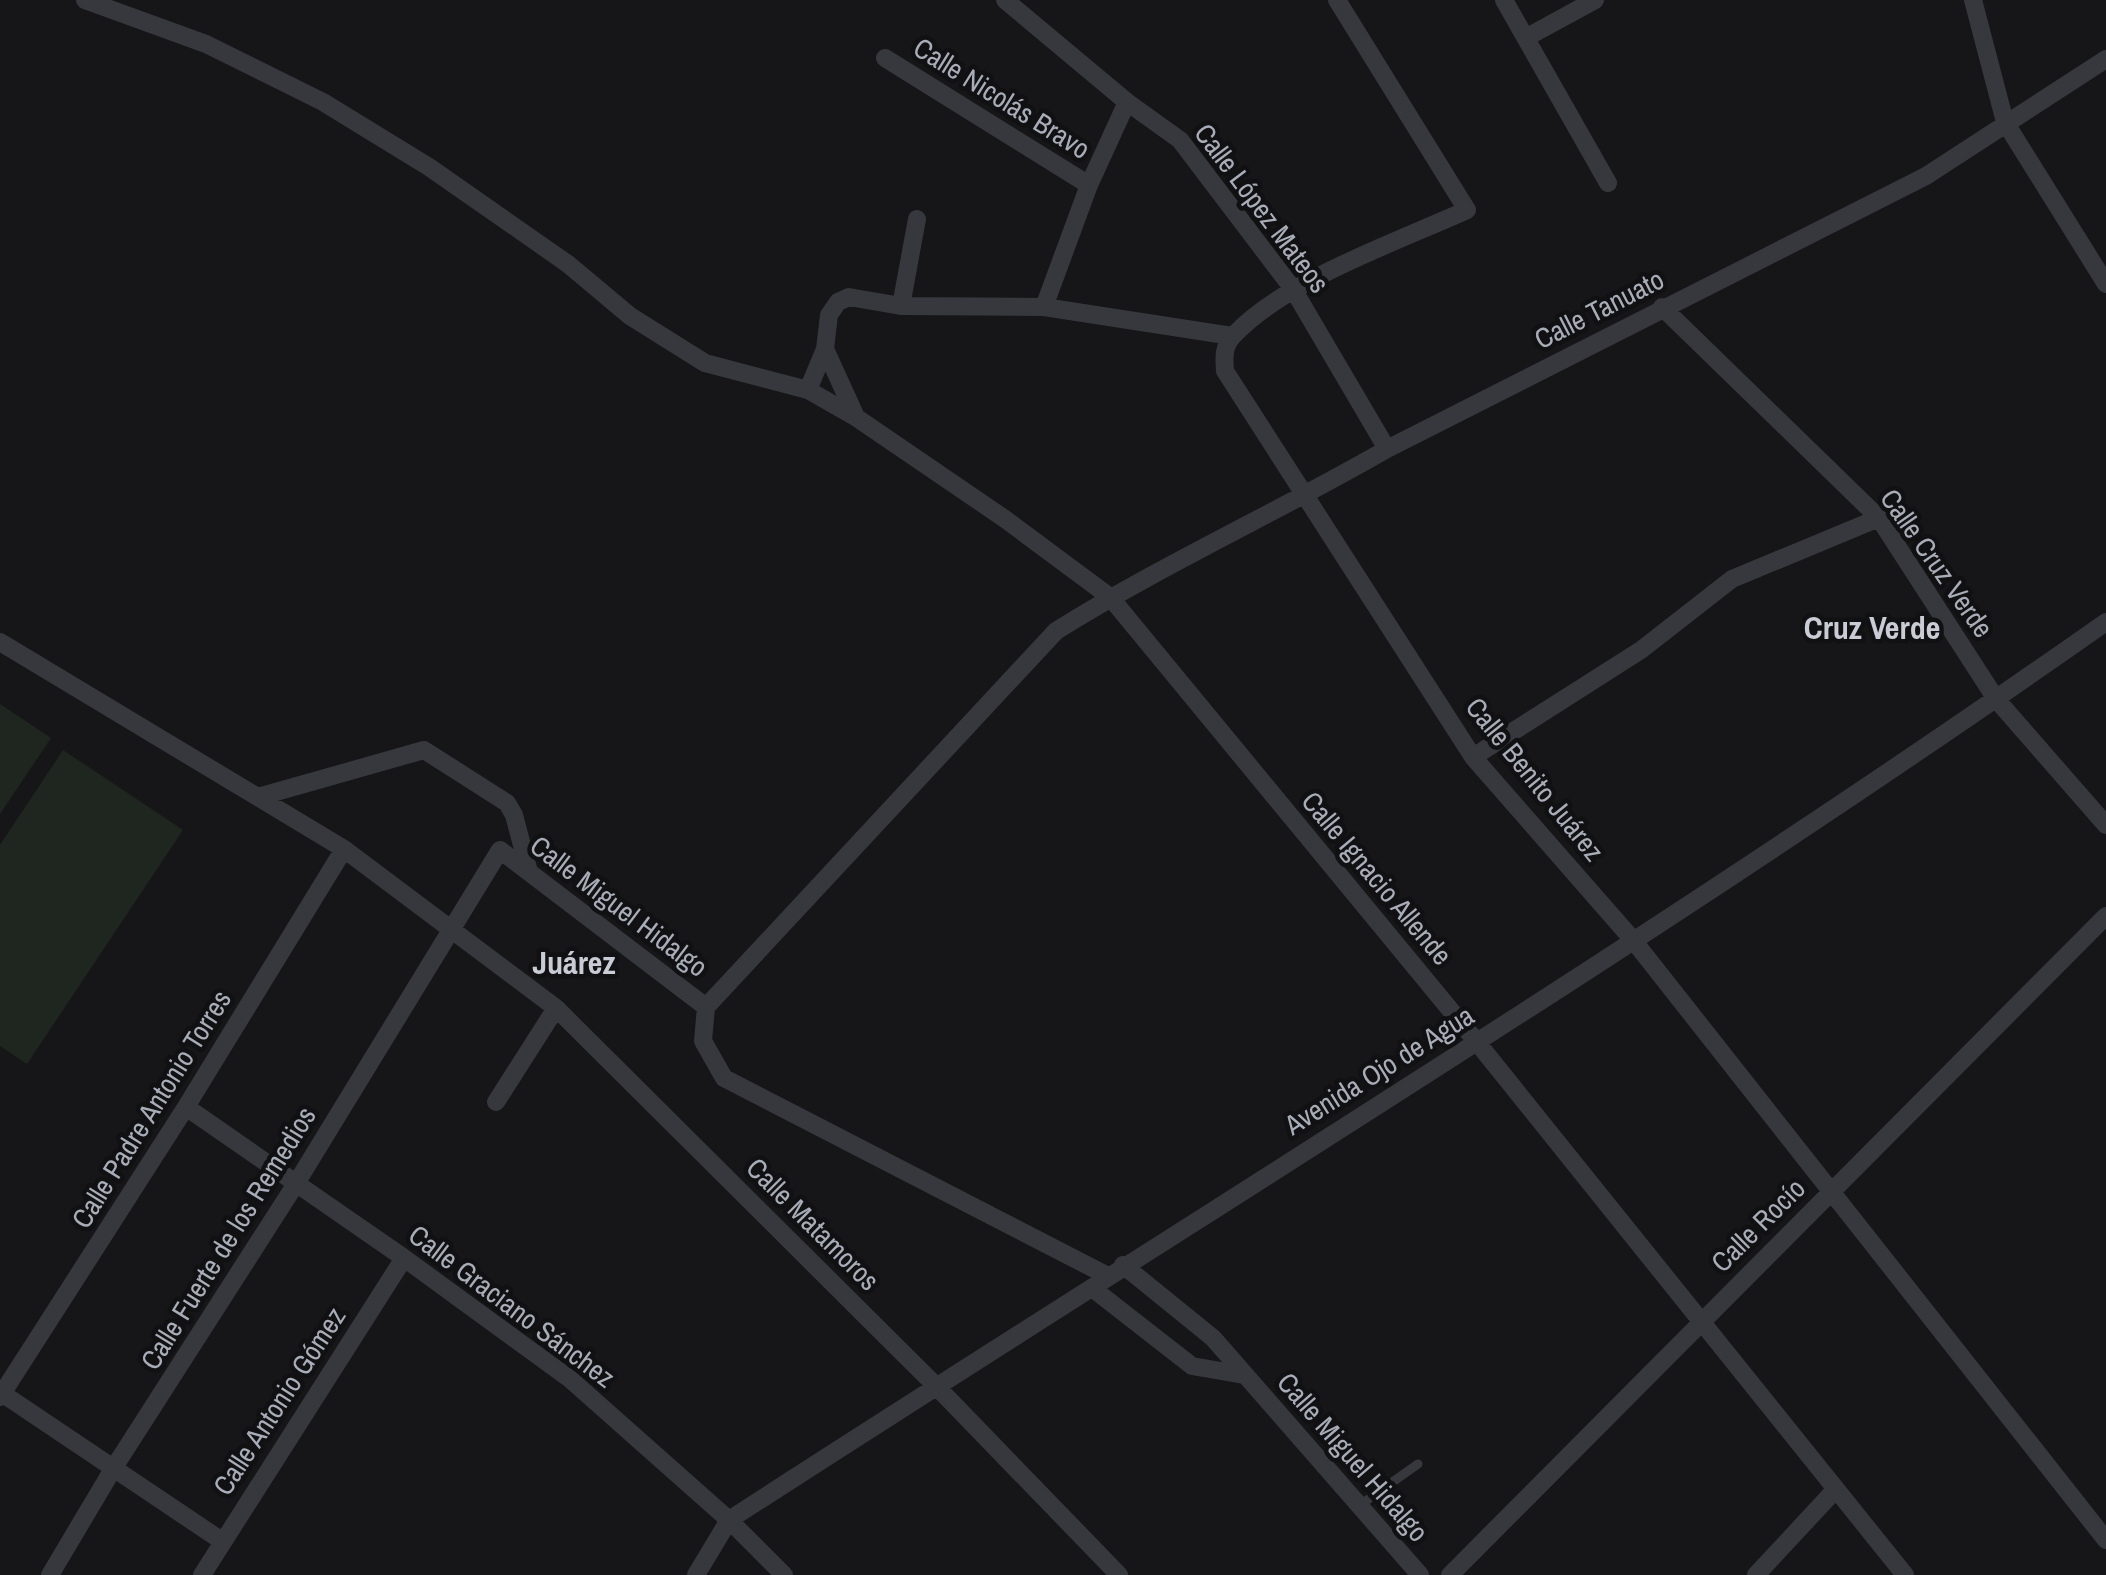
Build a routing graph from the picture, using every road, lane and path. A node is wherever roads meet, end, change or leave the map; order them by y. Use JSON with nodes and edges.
{"nodes":[{"id":1,"x":84,"y":0,"type":"edge"},
{"id":2,"x":1005,"y":0,"type":"edge"},
{"id":3,"x":1336,"y":0,"type":"edge"},
{"id":4,"x":1504,"y":0,"type":"edge"},
{"id":5,"x":1595,"y":0,"type":"edge"},
{"id":6,"x":1973,"y":0,"type":"edge"},
{"id":7,"x":1527,"y":37,"type":"junction"},
{"id":8,"x":885,"y":58,"type":"dead end"},
{"id":9,"x":2106,"y":58,"type":"edge"},
{"id":10,"x":1127,"y":102,"type":"junction"},
{"id":11,"x":2005,"y":122,"type":"junction"},
{"id":12,"x":1608,"y":183,"type":"dead end"},
{"id":13,"x":1089,"y":185,"type":"junction"},
{"id":14,"x":917,"y":219,"type":"dead end"},
{"id":15,"x":2106,"y":284,"type":"edge"},
{"id":16,"x":1293,"y":289,"type":"junction"},
{"id":17,"x":901,"y":306,"type":"junction"},
{"id":18,"x":1044,"y":307,"type":"junction"},
{"id":19,"x":1662,"y":307,"type":"junction"},
{"id":20,"x":1232,"y":336,"type":"junction"},
{"id":21,"x":826,"y":349,"type":"junction"},
{"id":22,"x":808,"y":390,"type":"junction"},
{"id":23,"x":857,"y":418,"type":"junction"},
{"id":24,"x":1387,"y":449,"type":"junction"},
{"id":25,"x":1304,"y":497,"type":"junction"},
{"id":26,"x":1879,"y":518,"type":"junction"},
{"id":27,"x":1110,"y":597,"type":"junction"},
{"id":28,"x":2106,"y":622,"type":"edge"},
{"id":29,"x":0,"y":642,"type":"edge"},
{"id":30,"x":1996,"y":699,"type":"junction"},
{"id":31,"x":1474,"y":756,"type":"junction"},
{"id":32,"x":258,"y":798,"type":"junction"},
{"id":33,"x":2106,"y":825,"type":"edge"},
{"id":34,"x":344,"y":849,"type":"junction"},
{"id":35,"x":530,"y":872,"type":"junction"},
{"id":36,"x":2106,"y":916,"type":"edge"},
{"id":37,"x":452,"y":931,"type":"junction"},
{"id":38,"x":1633,"y":940,"type":"junction"},
{"id":39,"x":706,"y":1007,"type":"junction"},
{"id":40,"x":556,"y":1008,"type":"junction"},
{"id":41,"x":1476,"y":1041,"type":"junction"},
{"id":42,"x":496,"y":1102,"type":"dead end"},
{"id":43,"x":186,"y":1107,"type":"junction"},
{"id":44,"x":297,"y":1182,"type":"junction"},
{"id":45,"x":1832,"y":1190,"type":"junction"},
{"id":46,"x":404,"y":1258,"type":"junction"},
{"id":47,"x":1116,"y":1270,"type":"junction"},
{"id":48,"x":1092,"y":1288,"type":"junction"},
{"id":49,"x":1702,"y":1320,"type":"junction"},
{"id":50,"x":1244,"y":1374,"type":"junction"},
{"id":51,"x":936,"y":1386,"type":"junction"},
{"id":52,"x":1,"y":1394,"type":"edge"},
{"id":53,"x":1418,"y":1464,"type":"dead end"},
{"id":54,"x":113,"y":1469,"type":"junction"},
{"id":55,"x":1836,"y":1488,"type":"junction"},
{"id":56,"x":1360,"y":1505,"type":"junction"},
{"id":57,"x":729,"y":1520,"type":"junction"},
{"id":58,"x":2106,"y":1540,"type":"edge"},
{"id":59,"x":222,"y":1541,"type":"junction"},
{"id":60,"x":50,"y":1575,"type":"edge"},
{"id":61,"x":202,"y":1575,"type":"edge"},
{"id":62,"x":696,"y":1575,"type":"edge"},
{"id":63,"x":784,"y":1575,"type":"edge"},
{"id":64,"x":1118,"y":1575,"type":"edge"},
{"id":65,"x":1420,"y":1575,"type":"edge"},
{"id":66,"x":1450,"y":1575,"type":"edge"},
{"id":67,"x":1756,"y":1575,"type":"edge"},
{"id":68,"x":1904,"y":1575,"type":"edge"}],
"edges":[{"from":1,"to":22,"type":"street","name":"Calle Ignacio Allende"},
{"from":2,"to":10,"type":"street","name":"Calle López Mateos"},
{"from":3,"to":16,"type":"street"},
{"from":4,"to":7,"type":"street"},
{"from":5,"to":7,"type":"street"},
{"from":6,"to":11,"type":"street"},
{"from":7,"to":12,"type":"street"},
{"from":8,"to":13,"type":"street","name":"Calle Nicolás Bravo"},
{"from":9,"to":11,"type":"street","name":"Calle Tanuato"},
{"from":10,"to":13,"type":"street"},
{"from":10,"to":16,"type":"street","name":"Calle López Mateos"},
{"from":11,"to":15,"type":"street"},
{"from":11,"to":19,"type":"street","name":"Calle Tanuato"},
{"from":13,"to":18,"type":"street"},
{"from":14,"to":17,"type":"street"},
{"from":16,"to":20,"type":"street"},
{"from":16,"to":24,"type":"street","name":"Calle López Mateos"},
{"from":17,"to":18,"type":"street"},
{"from":17,"to":21,"type":"street"},
{"from":18,"to":20,"type":"street"},
{"from":19,"to":24,"type":"street","name":"Calle Tanuato"},
{"from":19,"to":26,"type":"street","name":"Calle Cruz Verde"},
{"from":20,"to":25,"type":"street","name":"Calle Benito Juárez"},
{"from":21,"to":22,"type":"street"},
{"from":21,"to":23,"type":"street"},
{"from":22,"to":23,"type":"street","name":"Calle Ignacio Allende"},
{"from":23,"to":27,"type":"street","name":"Calle Ignacio Allende"},
{"from":24,"to":25,"type":"street","name":"Calle Tanuato"},
{"from":25,"to":27,"type":"street","name":"Calle Tanuato"},
{"from":25,"to":31,"type":"street","name":"Calle Benito Juárez"},
{"from":26,"to":30,"type":"street","name":"Calle Cruz Verde"},
{"from":26,"to":31,"type":"street"},
{"from":27,"to":39,"type":"street","name":"Calle Tanuato"},
{"from":27,"to":41,"type":"street","name":"Calle Ignacio Allende"},
{"from":28,"to":30,"type":"street","name":"Avenida Ojo de Agua"},
{"from":29,"to":32,"type":"street"},
{"from":30,"to":33,"type":"street","name":"Calle Cruz Verde"},
{"from":30,"to":38,"type":"street","name":"Avenida Ojo de Agua"},
{"from":31,"to":38,"type":"street","name":"Calle Benito Juárez"},
{"from":32,"to":34,"type":"street"},
{"from":32,"to":35,"type":"street"},
{"from":34,"to":37,"type":"street"},
{"from":34,"to":43,"type":"street","name":"Calle Padre Antonio Torres"},
{"from":35,"to":37,"type":"street","name":"Calle Miguel Hidalgo"},
{"from":35,"to":39,"type":"street","name":"Calle Miguel Hidalgo"},
{"from":36,"to":45,"type":"street","name":"Calle Rocío"},
{"from":37,"to":40,"type":"street","name":"Calle Matamoros"},
{"from":37,"to":44,"type":"street","name":"Calle Fuerte de los Remedios"},
{"from":38,"to":41,"type":"street","name":"Avenida Ojo de Agua"},
{"from":38,"to":45,"type":"street","name":"Calle Benito Juárez"},
{"from":39,"to":47,"type":"street","name":"Calle Miguel Hidalgo"},
{"from":40,"to":42,"type":"street"},
{"from":40,"to":51,"type":"street","name":"Calle Matamoros"},
{"from":41,"to":47,"type":"street","name":"Avenida Ojo de Agua"},
{"from":41,"to":49,"type":"street","name":"Calle Ignacio Allende"},
{"from":43,"to":44,"type":"street","name":"Calle Graciano Sánchez"},
{"from":43,"to":52,"type":"street","name":"Calle Padre Antonio Torres"},
{"from":44,"to":46,"type":"street","name":"Calle Graciano Sánchez"},
{"from":44,"to":54,"type":"street","name":"Calle Fuerte de los Remedios"},
{"from":45,"to":49,"type":"street","name":"Calle Rocío"},
{"from":45,"to":58,"type":"street","name":"Calle Benito Juárez"},
{"from":46,"to":57,"type":"street","name":"Calle Graciano Sánchez"},
{"from":46,"to":59,"type":"street","name":"Calle Antonio Gómez"},
{"from":47,"to":48,"type":"street","name":"Avenida Ojo de Agua"},
{"from":47,"to":50,"type":"street","name":"Calle Miguel Hidalgo"},
{"from":48,"to":50,"type":"street","name":"Calle Miguel Hidalgo"},
{"from":48,"to":51,"type":"street","name":"Avenida Ojo de Agua"},
{"from":49,"to":55,"type":"street","name":"Calle Ignacio Allende"},
{"from":49,"to":66,"type":"street","name":"Calle Rocío"},
{"from":50,"to":56,"type":"street","name":"Calle Miguel Hidalgo"},
{"from":51,"to":57,"type":"street","name":"Avenida Ojo de Agua"},
{"from":51,"to":64,"type":"street","name":"Calle Matamoros"},
{"from":52,"to":54,"type":"street"},
{"from":53,"to":56,"type":"lane"},
{"from":54,"to":59,"type":"street"},
{"from":54,"to":60,"type":"street","name":"Calle Fuerte de los Remedios"},
{"from":55,"to":67,"type":"street"},
{"from":55,"to":68,"type":"street","name":"Calle Ignacio Allende"},
{"from":56,"to":65,"type":"street","name":"Calle Miguel Hidalgo"},
{"from":57,"to":62,"type":"street","name":"Avenida Ojo de Agua"},
{"from":57,"to":63,"type":"street","name":"Calle Graciano Sánchez"},
{"from":59,"to":61,"type":"street","name":"Calle Antonio Gómez"}]}
